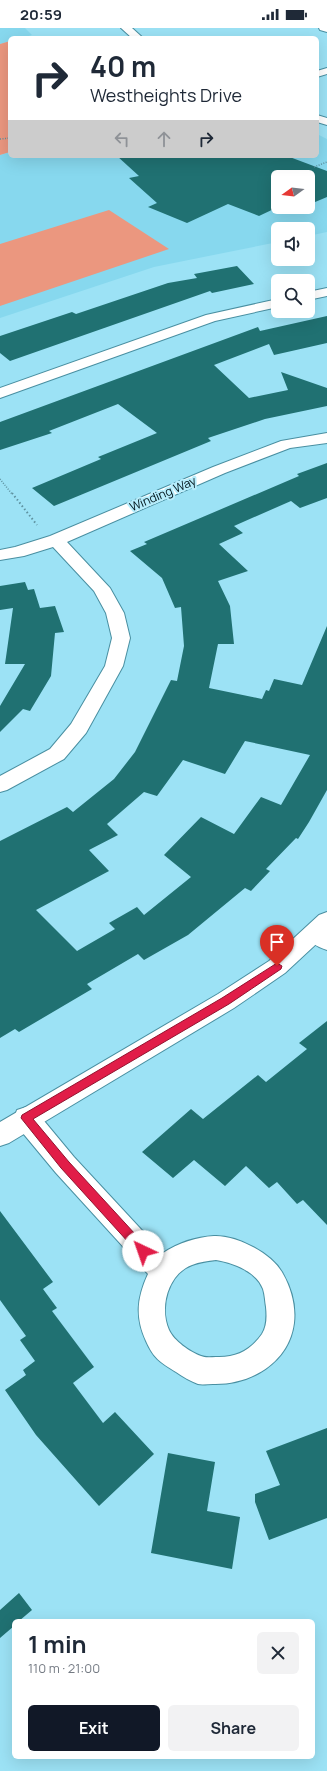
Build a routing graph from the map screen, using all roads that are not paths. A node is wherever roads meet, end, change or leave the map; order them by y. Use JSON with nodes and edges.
{"nodes":[{"id":1,"x":126,"y":28,"type":"edge"},
{"id":2,"x":324,"y":28,"type":"edge"},
{"id":3,"x":327,"y":29,"type":"edge"},
{"id":4,"x":136,"y":36,"type":"edge"},
{"id":5,"x":327,"y":292,"type":"edge"},
{"id":6,"x":315,"y":295,"type":"edge"},
{"id":7,"x":271,"y":305,"type":"edge"},
{"id":8,"x":0,"y":393,"type":"edge"},
{"id":9,"x":327,"y":438,"type":"edge"},
{"id":10,"x":56,"y":540,"type":"junction"},
{"id":11,"x":0,"y":555,"type":"edge"},
{"id":12,"x":0,"y":785,"type":"edge"},
{"id":13,"x":323,"y":932,"type":"edge"},
{"id":14,"x":26,"y":1118,"type":"junction"},
{"id":15,"x":0,"y":1135,"type":"edge"},
{"id":16,"x":163,"y":1272,"type":"junction"}],
"edges":[{"from":1,"to":4,"type":"street"},
{"from":2,"to":3,"type":"street"},
{"from":5,"to":6,"type":"street"},
{"from":7,"to":8,"type":"street"},
{"from":9,"to":10,"type":"street","name":"Winding Way"},
{"from":10,"to":11,"type":"street","name":"Winding Way"},
{"from":10,"to":12,"type":"street"},
{"from":13,"to":14,"type":"street"},
{"from":14,"to":15,"type":"street"},
{"from":14,"to":16,"type":"street"},
{"from":16,"to":16,"type":"street"}]}
